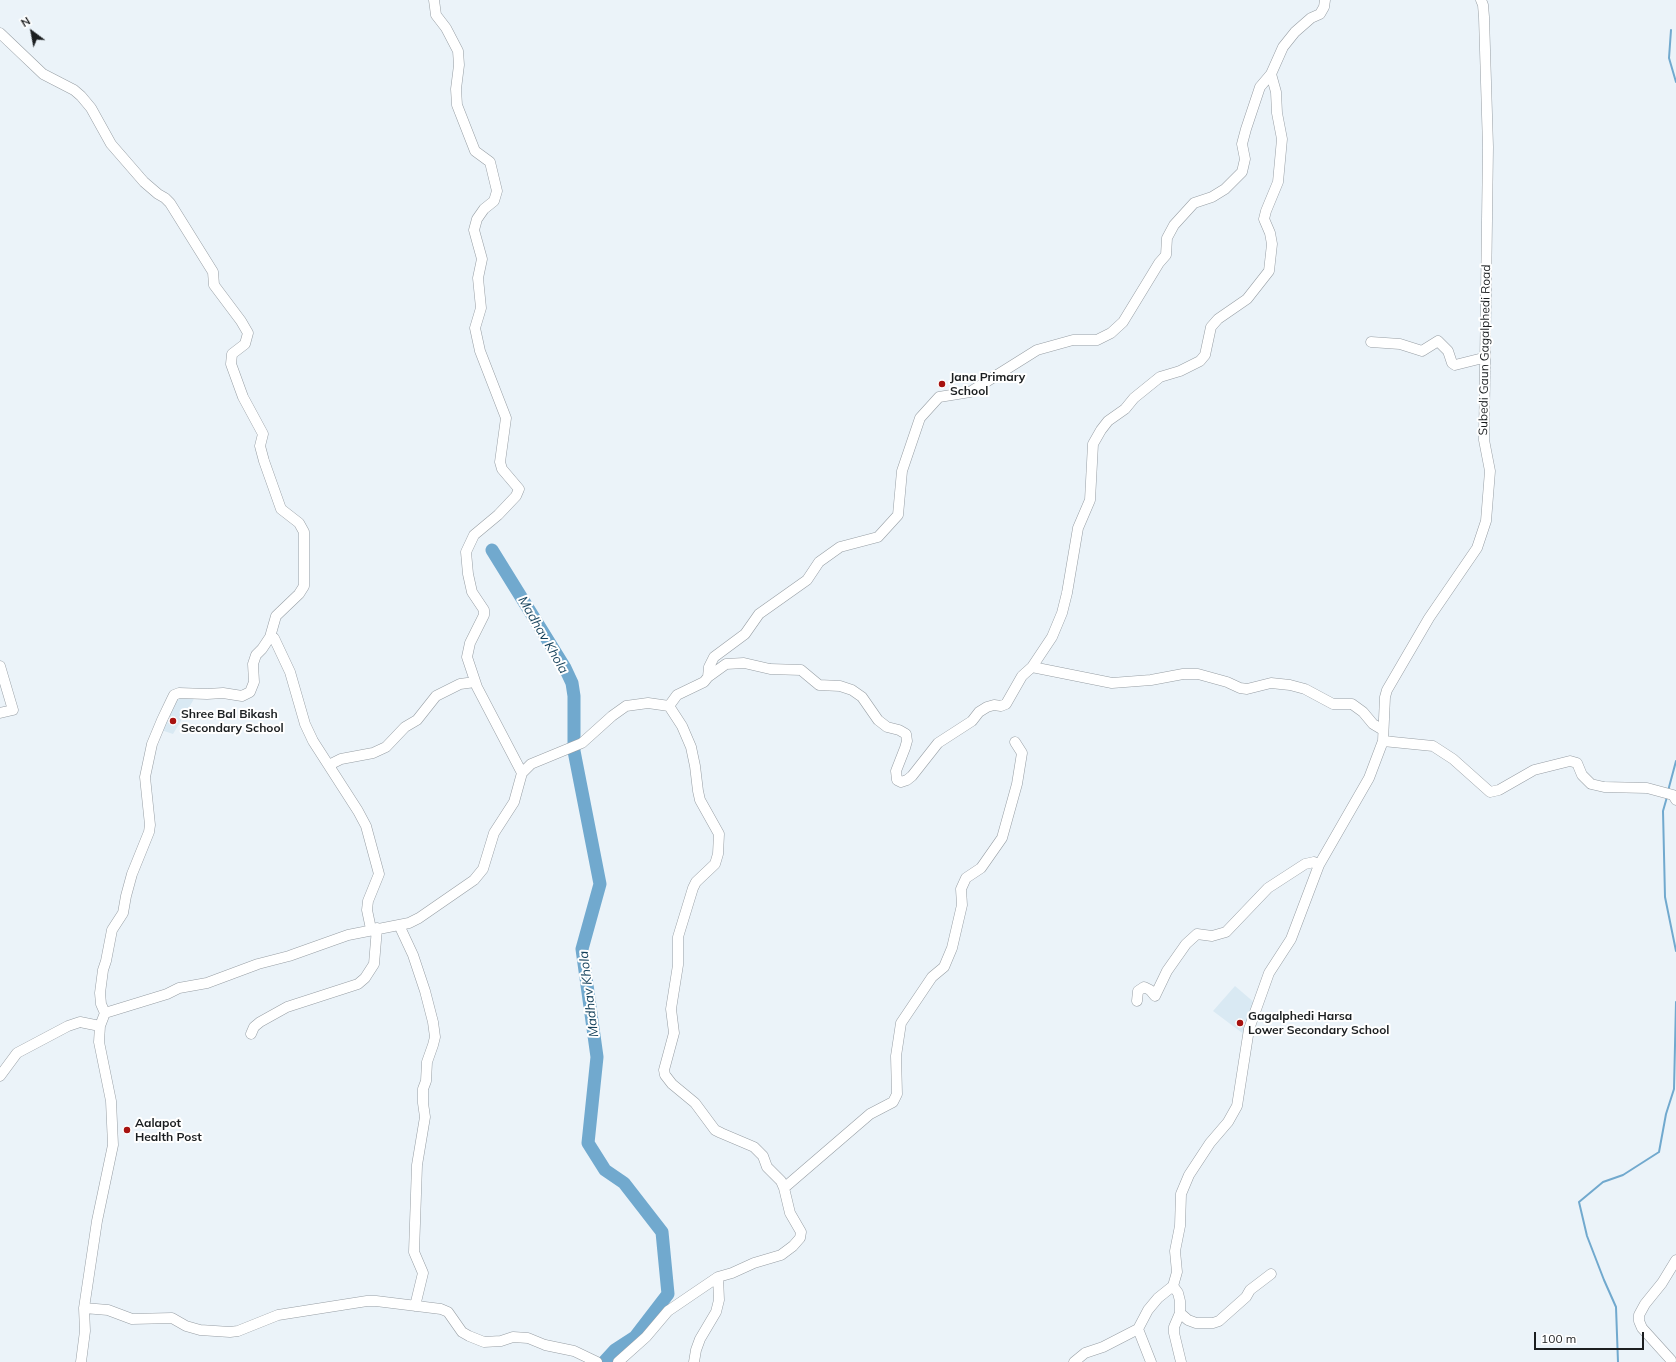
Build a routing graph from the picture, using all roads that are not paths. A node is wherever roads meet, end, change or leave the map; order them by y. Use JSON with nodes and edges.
{"nodes":[{"id":1,"x":434,"y":0,"type":"edge"},
{"id":2,"x":1325,"y":0,"type":"edge"},
{"id":3,"x":1481,"y":0,"type":"edge"},
{"id":4,"x":0,"y":33,"type":"edge"},
{"id":5,"x":1271,"y":74,"type":"junction"},
{"id":6,"x":1370,"y":342,"type":"dead end"},
{"id":7,"x":1485,"y":360,"type":"junction"},
{"id":8,"x":270,"y":637,"type":"junction"},
{"id":9,"x":1032,"y":667,"type":"junction"},
{"id":10,"x":0,"y":668,"type":"edge"},
{"id":11,"x":708,"y":677,"type":"junction"},
{"id":12,"x":475,"y":682,"type":"junction"},
{"id":13,"x":669,"y":706,"type":"junction"},
{"id":14,"x":0,"y":713,"type":"edge"},
{"id":15,"x":1383,"y":730,"type":"junction"},
{"id":16,"x":1383,"y":741,"type":"junction"},
{"id":17,"x":1015,"y":742,"type":"dead end"},
{"id":18,"x":329,"y":765,"type":"junction"},
{"id":19,"x":522,"y":773,"type":"junction"},
{"id":20,"x":1674,"y":797,"type":"edge"},
{"id":21,"x":1319,"y":865,"type":"junction"},
{"id":22,"x":399,"y":925,"type":"junction"},
{"id":23,"x":374,"y":929,"type":"junction"},
{"id":24,"x":1137,"y":1001,"type":"dead end"},
{"id":25,"x":105,"y":1013,"type":"junction"},
{"id":26,"x":100,"y":1026,"type":"junction"},
{"id":27,"x":251,"y":1034,"type":"dead end"},
{"id":28,"x":0,"y":1076,"type":"edge"},
{"id":29,"x":784,"y":1188,"type":"junction"},
{"id":30,"x":1676,"y":1260,"type":"edge"},
{"id":31,"x":1271,"y":1274,"type":"dead end"},
{"id":32,"x":718,"y":1277,"type":"junction"},
{"id":33,"x":1173,"y":1286,"type":"junction"},
{"id":34,"x":415,"y":1306,"type":"junction"},
{"id":35,"x":84,"y":1308,"type":"junction"},
{"id":36,"x":1180,"y":1313,"type":"junction"},
{"id":37,"x":1138,"y":1329,"type":"junction"},
{"id":38,"x":1673,"y":1359,"type":"edge"},
{"id":39,"x":1183,"y":1361,"type":"edge"},
{"id":40,"x":81,"y":1362,"type":"edge"},
{"id":41,"x":597,"y":1362,"type":"edge"},
{"id":42,"x":618,"y":1362,"type":"edge"},
{"id":43,"x":694,"y":1362,"type":"edge"},
{"id":44,"x":1074,"y":1362,"type":"edge"},
{"id":45,"x":1151,"y":1362,"type":"edge"}],
"edges":[{"from":1,"to":12,"type":"street"},
{"from":2,"to":5,"type":"street"},
{"from":3,"to":7,"type":"street","name":"Subedi Gaun Gagalphedi Road"},
{"from":4,"to":8,"type":"street"},
{"from":5,"to":9,"type":"street"},
{"from":5,"to":11,"type":"street"},
{"from":6,"to":7,"type":"street"},
{"from":7,"to":15,"type":"street","name":"Subedi Gaun Gagalphedi Road"},
{"from":8,"to":18,"type":"street"},
{"from":8,"to":25,"type":"street"},
{"from":9,"to":11,"type":"street"},
{"from":9,"to":15,"type":"street"},
{"from":10,"to":14,"type":"street"},
{"from":11,"to":13,"type":"street"},
{"from":12,"to":18,"type":"street"},
{"from":12,"to":19,"type":"street"},
{"from":13,"to":19,"type":"street"},
{"from":13,"to":29,"type":"street"},
{"from":15,"to":16,"type":"street","name":"Subedi Gaun Gagalphedi Road"},
{"from":16,"to":20,"type":"street"},
{"from":16,"to":21,"type":"street","name":"Subedi Gaun Gagalphedi Road"},
{"from":17,"to":29,"type":"street"},
{"from":18,"to":23,"type":"street"},
{"from":19,"to":22,"type":"street"},
{"from":21,"to":24,"type":"street"},
{"from":21,"to":33,"type":"street","name":"Subedi Gaun Gagalphedi Road"},
{"from":22,"to":23,"type":"street"},
{"from":22,"to":34,"type":"street"},
{"from":23,"to":25,"type":"street"},
{"from":23,"to":27,"type":"street"},
{"from":25,"to":26,"type":"street"},
{"from":26,"to":28,"type":"street"},
{"from":26,"to":35,"type":"street"},
{"from":29,"to":32,"type":"street"},
{"from":30,"to":38,"type":"street"},
{"from":31,"to":36,"type":"street"},
{"from":32,"to":42,"type":"street"},
{"from":32,"to":43,"type":"street"},
{"from":33,"to":36,"type":"street"},
{"from":33,"to":37,"type":"street"},
{"from":34,"to":35,"type":"street"},
{"from":34,"to":41,"type":"street"},
{"from":35,"to":40,"type":"street"},
{"from":36,"to":39,"type":"street"},
{"from":37,"to":44,"type":"street"},
{"from":37,"to":45,"type":"street"}]}
